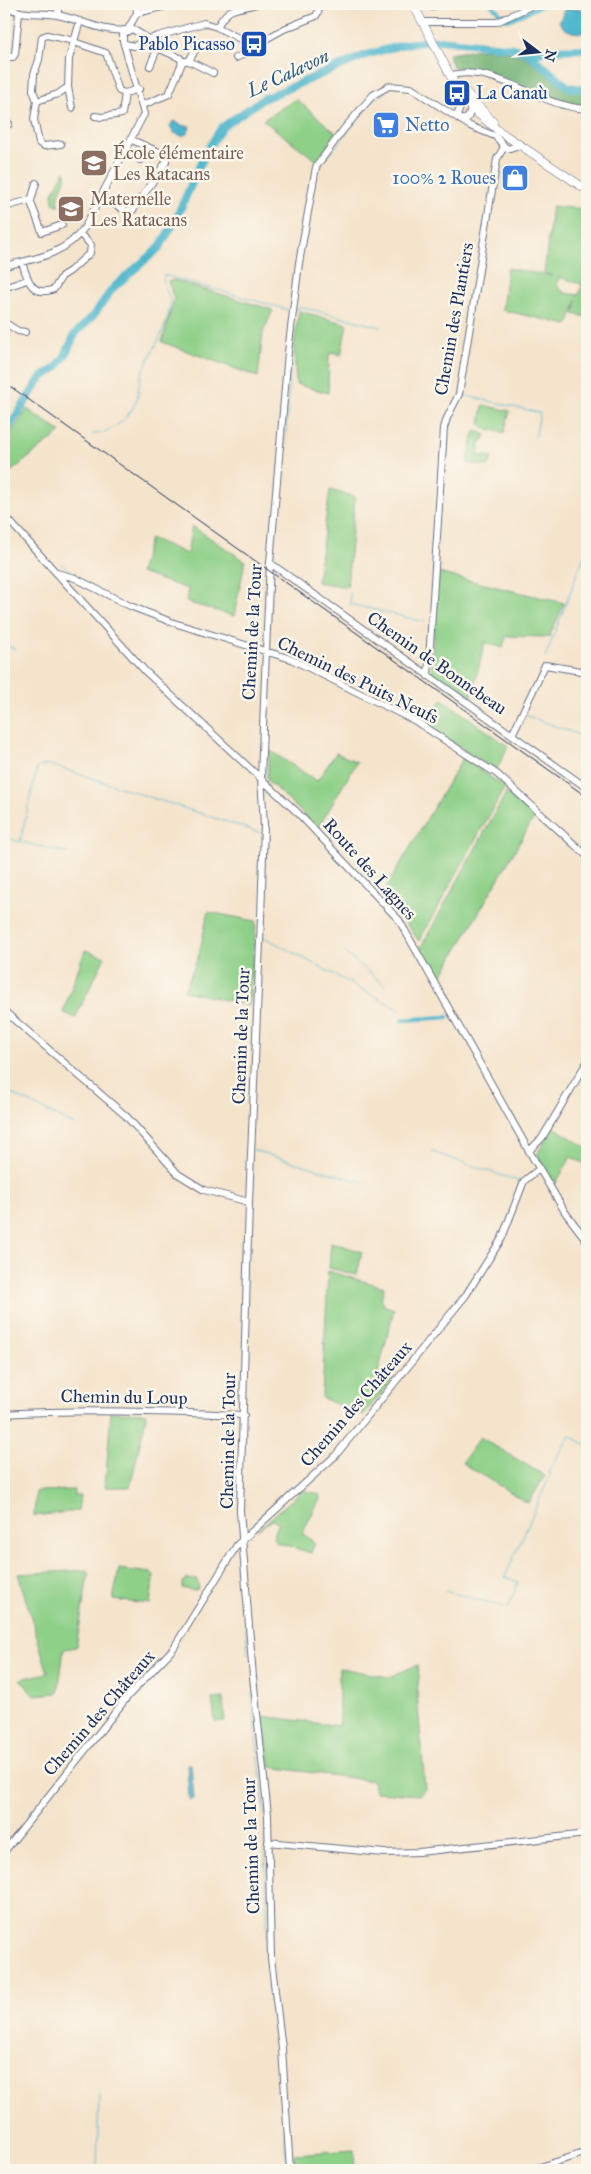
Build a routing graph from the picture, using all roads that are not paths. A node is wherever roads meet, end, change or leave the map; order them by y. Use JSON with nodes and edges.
{"nodes":[{"id":1,"x":58,"y":4,"type":"edge"},
{"id":2,"x":136,"y":4,"type":"edge"},
{"id":3,"x":173,"y":4,"type":"edge"},
{"id":4,"x":256,"y":4,"type":"edge"},
{"id":5,"x":322,"y":4,"type":"edge"},
{"id":6,"x":413,"y":4,"type":"edge"},
{"id":7,"x":535,"y":4,"type":"edge"},
{"id":8,"x":4,"y":6,"type":"edge"},
{"id":9,"x":19,"y":13,"type":"junction"},
{"id":10,"x":58,"y":15,"type":"junction"},
{"id":11,"x":136,"y":15,"type":"junction"},
{"id":12,"x":80,"y":21,"type":"junction"},
{"id":13,"x":424,"y":24,"type":"junction"},
{"id":14,"x":217,"y":27,"type":"junction"},
{"id":15,"x":106,"y":29,"type":"junction"},
{"id":16,"x":127,"y":30,"type":"junction"},
{"id":17,"x":138,"y":33,"type":"junction"},
{"id":18,"x":152,"y":38,"type":"junction"},
{"id":19,"x":74,"y":42,"type":"junction"},
{"id":20,"x":124,"y":42,"type":"junction"},
{"id":21,"x":199,"y":43,"type":"dead end"},
{"id":22,"x":250,"y":43,"type":"junction"},
{"id":23,"x":136,"y":45,"type":"junction"},
{"id":24,"x":158,"y":47,"type":"junction"},
{"id":25,"x":4,"y":57,"type":"edge"},
{"id":26,"x":236,"y":58,"type":"dead end"},
{"id":27,"x":130,"y":60,"type":"junction"},
{"id":28,"x":186,"y":61,"type":"junction"},
{"id":29,"x":150,"y":66,"type":"dead end"},
{"id":30,"x":213,"y":73,"type":"dead end"},
{"id":31,"x":452,"y":74,"type":"junction"},
{"id":32,"x":68,"y":87,"type":"junction"},
{"id":33,"x":460,"y":88,"type":"junction"},
{"id":34,"x":139,"y":89,"type":"junction"},
{"id":35,"x":125,"y":92,"type":"junction"},
{"id":36,"x":36,"y":101,"type":"junction"},
{"id":37,"x":143,"y":105,"type":"junction"},
{"id":38,"x":470,"y":106,"type":"junction"},
{"id":39,"x":72,"y":108,"type":"dead end"},
{"id":40,"x":587,"y":108,"type":"edge"},
{"id":41,"x":459,"y":110,"type":"junction"},
{"id":42,"x":448,"y":114,"type":"junction"},
{"id":43,"x":485,"y":114,"type":"junction"},
{"id":44,"x":95,"y":116,"type":"dead end"},
{"id":45,"x":468,"y":118,"type":"junction"},
{"id":46,"x":460,"y":120,"type":"junction"},
{"id":47,"x":470,"y":126,"type":"junction"},
{"id":48,"x":499,"y":131,"type":"junction"},
{"id":49,"x":132,"y":140,"type":"junction"},
{"id":50,"x":518,"y":143,"type":"junction"},
{"id":51,"x":61,"y":144,"type":"dead end"},
{"id":52,"x":504,"y":147,"type":"junction"},
{"id":53,"x":149,"y":149,"type":"junction"},
{"id":54,"x":140,"y":160,"type":"dead end"},
{"id":55,"x":36,"y":184,"type":"dead end"},
{"id":56,"x":587,"y":190,"type":"edge"},
{"id":57,"x":101,"y":196,"type":"junction"},
{"id":58,"x":31,"y":201,"type":"junction"},
{"id":59,"x":4,"y":207,"type":"edge"},
{"id":60,"x":62,"y":225,"type":"dead end"},
{"id":61,"x":80,"y":234,"type":"junction"},
{"id":62,"x":22,"y":262,"type":"junction"},
{"id":63,"x":4,"y":266,"type":"edge"},
{"id":64,"x":27,"y":280,"type":"junction"},
{"id":65,"x":4,"y":288,"type":"edge"},
{"id":66,"x":4,"y":322,"type":"edge"},
{"id":67,"x":24,"y":332,"type":"dead end"},
{"id":68,"x":4,"y":514,"type":"edge"},
{"id":69,"x":270,"y":563,"type":"junction"},
{"id":70,"x":57,"y":573,"type":"junction"},
{"id":71,"x":266,"y":651,"type":"junction"},
{"id":72,"x":587,"y":672,"type":"edge"},
{"id":73,"x":428,"y":676,"type":"junction"},
{"id":74,"x":512,"y":735,"type":"junction"},
{"id":75,"x":261,"y":781,"type":"junction"},
{"id":76,"x":587,"y":788,"type":"edge"},
{"id":77,"x":587,"y":856,"type":"edge"},
{"id":78,"x":4,"y":1011,"type":"edge"},
{"id":79,"x":587,"y":1062,"type":"edge"},
{"id":80,"x":529,"y":1151,"type":"junction"},
{"id":81,"x":539,"y":1169,"type":"junction"},
{"id":82,"x":249,"y":1202,"type":"junction"},
{"id":83,"x":587,"y":1241,"type":"edge"},
{"id":84,"x":4,"y":1414,"type":"edge"},
{"id":85,"x":244,"y":1415,"type":"junction"},
{"id":86,"x":243,"y":1539,"type":"junction"},
{"id":87,"x":587,"y":1834,"type":"edge"},
{"id":88,"x":268,"y":1842,"type":"junction"},
{"id":89,"x":4,"y":1852,"type":"edge"},
{"id":90,"x":587,"y":1859,"type":"edge"},
{"id":91,"x":587,"y":1875,"type":"edge"},
{"id":92,"x":587,"y":2152,"type":"edge"},
{"id":93,"x":290,"y":2170,"type":"edge"},
{"id":94,"x":531,"y":2170,"type":"edge"}],
"edges":[{"from":1,"to":10,"type":"street"},
{"from":2,"to":11,"type":"street"},
{"from":3,"to":11,"type":"street"},
{"from":4,"to":14,"type":"street"},
{"from":5,"to":22,"type":"street"},
{"from":6,"to":13,"type":"main road"},
{"from":7,"to":13,"type":"street"},
{"from":8,"to":9,"type":"street"},
{"from":9,"to":10,"type":"street"},
{"from":9,"to":25,"type":"street"},
{"from":10,"to":12,"type":"street"},
{"from":11,"to":16,"type":"street"},
{"from":11,"to":17,"type":"street"},
{"from":12,"to":15,"type":"street"},
{"from":12,"to":19,"type":"street"},
{"from":13,"to":31,"type":"main road"},
{"from":14,"to":18,"type":"street"},
{"from":14,"to":22,"type":"street"},
{"from":15,"to":16,"type":"street"},
{"from":15,"to":20,"type":"street"},
{"from":16,"to":17,"type":"street"},
{"from":16,"to":20,"type":"street"},
{"from":17,"to":18,"type":"street"},
{"from":17,"to":23,"type":"street"},
{"from":18,"to":23,"type":"street"},
{"from":18,"to":24,"type":"street"},
{"from":19,"to":32,"type":"street"},
{"from":19,"to":35,"type":"street"},
{"from":19,"to":36,"type":"street"},
{"from":20,"to":23,"type":"street"},
{"from":20,"to":27,"type":"street"},
{"from":21,"to":28,"type":"street"},
{"from":22,"to":26,"type":"street"},
{"from":23,"to":27,"type":"street"},
{"from":24,"to":28,"type":"street"},
{"from":24,"to":29,"type":"street"},
{"from":27,"to":34,"type":"street"},
{"from":28,"to":30,"type":"street"},
{"from":28,"to":37,"type":"street"},
{"from":31,"to":33,"type":"main road"},
{"from":31,"to":40,"type":"street"},
{"from":32,"to":36,"type":"street"},
{"from":32,"to":39,"type":"street"},
{"from":33,"to":38,"type":"main road"},
{"from":33,"to":41,"type":"street"},
{"from":33,"to":43,"type":"main road"},
{"from":34,"to":35,"type":"street"},
{"from":34,"to":37,"type":"street"},
{"from":35,"to":44,"type":"street"},
{"from":36,"to":51,"type":"street"},
{"from":37,"to":49,"type":"street"},
{"from":38,"to":41,"type":"street"},
{"from":38,"to":43,"type":"street"},
{"from":38,"to":45,"type":"street"},
{"from":38,"to":48,"type":"main road"},
{"from":41,"to":42,"type":"street"},
{"from":41,"to":46,"type":"street"},
{"from":42,"to":46,"type":"street","name":"Chemin de la Tour"},
{"from":42,"to":69,"type":"street","name":"Chemin de la Tour"},
{"from":43,"to":50,"type":"main road"},
{"from":45,"to":46,"type":"street"},
{"from":45,"to":47,"type":"street"},
{"from":45,"to":48,"type":"street"},
{"from":46,"to":47,"type":"street","name":"Chemin de la Tour"},
{"from":47,"to":52,"type":"street","name":"Chemin de la Tour"},
{"from":48,"to":50,"type":"main road"},
{"from":49,"to":53,"type":"street"},
{"from":49,"to":57,"type":"street"},
{"from":50,"to":52,"type":"street"},
{"from":50,"to":56,"type":"main road"},
{"from":52,"to":73,"type":"street","name":"Chemin des Plantiers"},
{"from":53,"to":54,"type":"street"},
{"from":53,"to":57,"type":"street"},
{"from":55,"to":58,"type":"street"},
{"from":57,"to":61,"type":"street"},
{"from":58,"to":59,"type":"street"},
{"from":58,"to":60,"type":"street"},
{"from":61,"to":62,"type":"street"},
{"from":61,"to":64,"type":"street"},
{"from":62,"to":63,"type":"street"},
{"from":62,"to":64,"type":"street"},
{"from":64,"to":65,"type":"street"},
{"from":66,"to":67,"type":"street"},
{"from":68,"to":70,"type":"street","name":"Route des Lagnes"},
{"from":69,"to":71,"type":"street","name":"Chemin de la Tour"},
{"from":69,"to":73,"type":"street","name":"Chemin de Bonnebeau"},
{"from":70,"to":71,"type":"street","name":"Chemin des Puits Neufs"},
{"from":70,"to":75,"type":"street","name":"Route des Lagnes"},
{"from":71,"to":75,"type":"street","name":"Chemin de la Tour"},
{"from":71,"to":77,"type":"street","name":"Chemin des Puits Neufs"},
{"from":72,"to":74,"type":"street"},
{"from":73,"to":74,"type":"street","name":"Chemin de Bonnebeau"},
{"from":74,"to":76,"type":"street","name":"Chemin de Bonnebeau"},
{"from":75,"to":80,"type":"street","name":"Route des Lagnes"},
{"from":75,"to":82,"type":"street","name":"Chemin de la Tour"},
{"from":78,"to":82,"type":"street"},
{"from":79,"to":80,"type":"street"},
{"from":80,"to":81,"type":"street","name":"Route des Lagnes"},
{"from":81,"to":83,"type":"street","name":"Route des Lagnes"},
{"from":81,"to":86,"type":"street","name":"Chemin des Châteaux"},
{"from":82,"to":85,"type":"street","name":"Chemin de la Tour"},
{"from":84,"to":85,"type":"street","name":"Chemin du Loup"},
{"from":85,"to":86,"type":"street","name":"Chemin de la Tour"},
{"from":86,"to":88,"type":"street","name":"Chemin de la Tour"},
{"from":86,"to":89,"type":"street","name":"Chemin des Châteaux"},
{"from":87,"to":88,"type":"street"},
{"from":88,"to":93,"type":"street","name":"Chemin de la Tour"},
{"from":90,"to":91,"type":"street"},
{"from":92,"to":94,"type":"street"}]}
